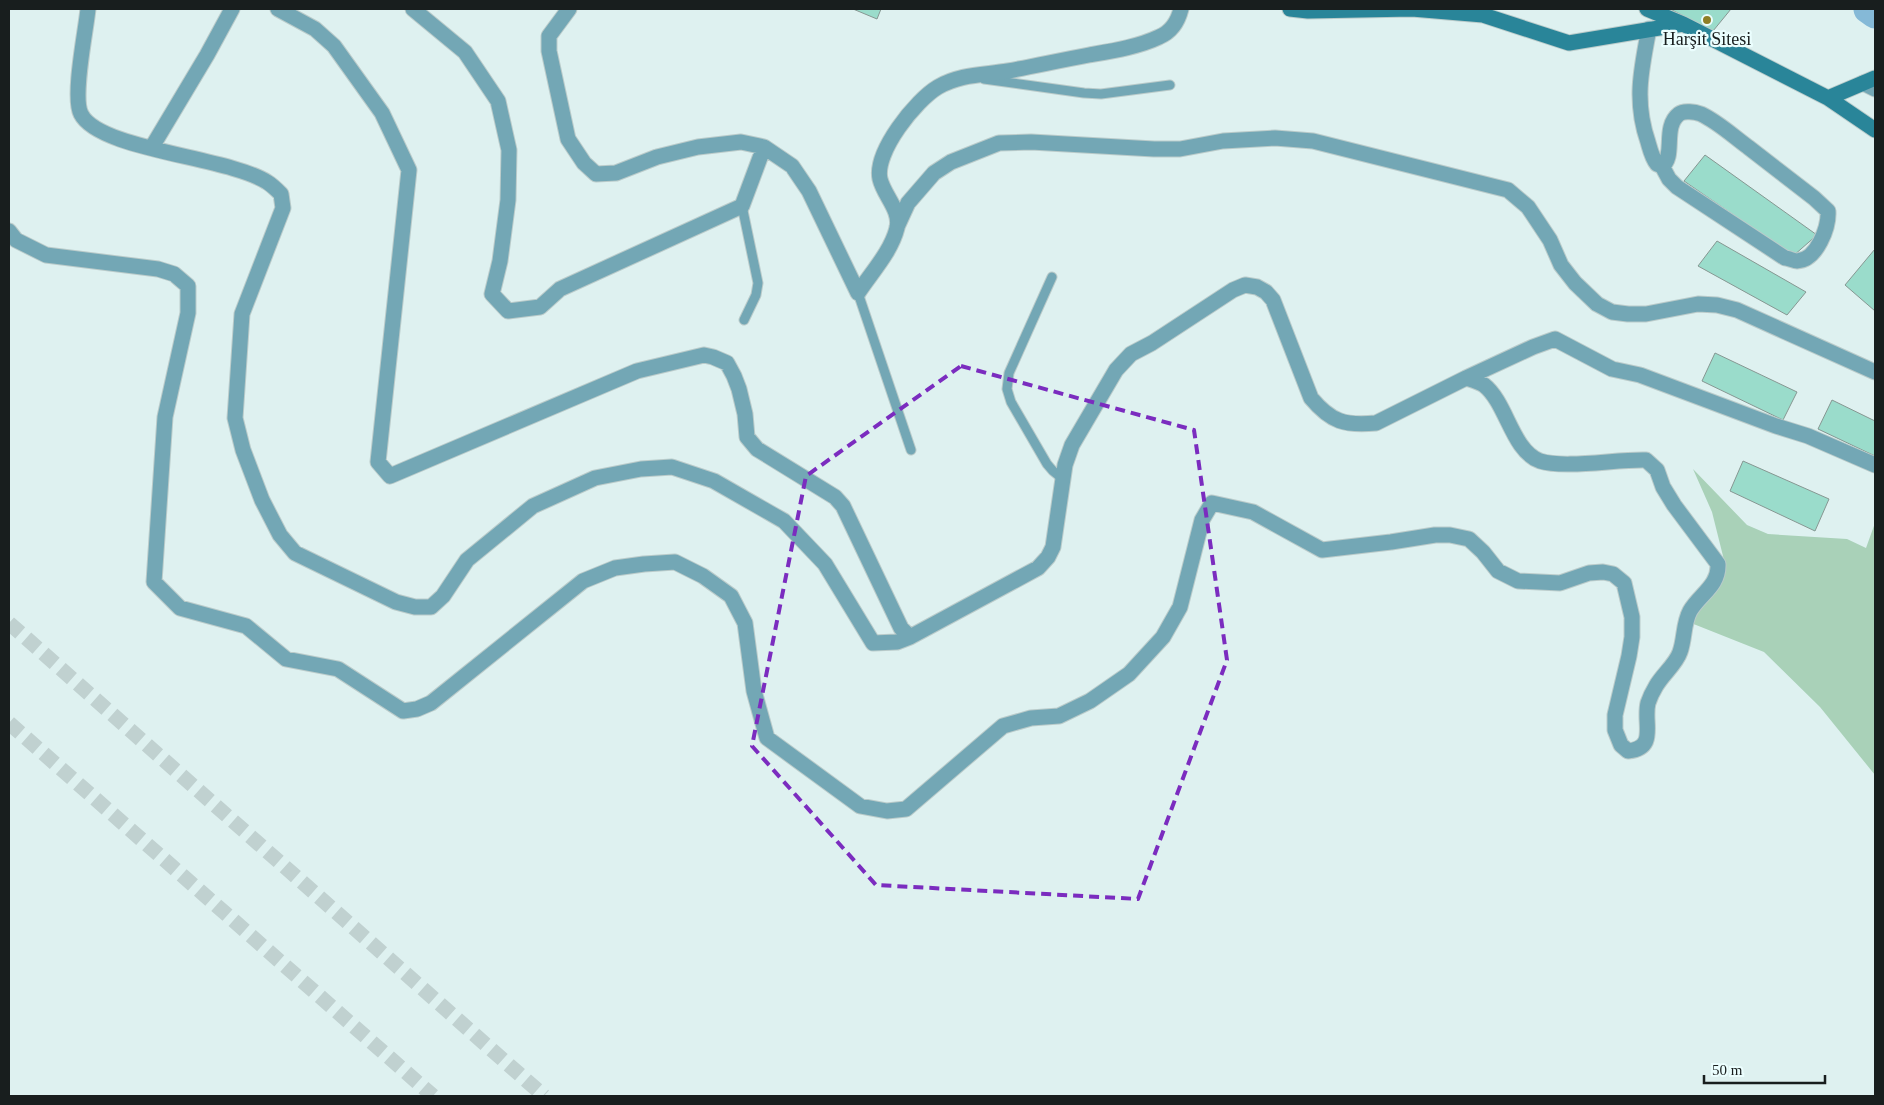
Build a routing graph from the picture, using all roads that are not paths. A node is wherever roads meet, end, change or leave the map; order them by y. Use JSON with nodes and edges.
{"nodes":[{"id":1,"x":88,"y":9,"type":"edge"},
{"id":2,"x":232,"y":9,"type":"edge"},
{"id":3,"x":278,"y":9,"type":"edge"},
{"id":4,"x":413,"y":9,"type":"edge"},
{"id":5,"x":569,"y":9,"type":"edge"},
{"id":6,"x":1181,"y":9,"type":"edge"},
{"id":7,"x":1290,"y":9,"type":"edge"},
{"id":8,"x":1647,"y":9,"type":"edge"},
{"id":9,"x":1683,"y":24,"type":"junction"},
{"id":10,"x":1648,"y":29,"type":"junction"},
{"id":11,"x":964,"y":76,"type":"junction"},
{"id":12,"x":1871,"y":83,"type":"edge"},
{"id":13,"x":1170,"y":85,"type":"dead end"},
{"id":14,"x":1828,"y":98,"type":"junction"},
{"id":15,"x":1875,"y":130,"type":"edge"},
{"id":16,"x":152,"y":147,"type":"junction"},
{"id":17,"x":764,"y":147,"type":"junction"},
{"id":18,"x":1662,"y":166,"type":"junction"},
{"id":19,"x":742,"y":206,"type":"junction"},
{"id":20,"x":897,"y":227,"type":"junction"},
{"id":21,"x":9,"y":231,"type":"edge"},
{"id":22,"x":1052,"y":277,"type":"dead end"},
{"id":23,"x":858,"y":292,"type":"junction"},
{"id":24,"x":744,"y":320,"type":"dead end"},
{"id":25,"x":1875,"y":372,"type":"edge"},
{"id":26,"x":1466,"y":378,"type":"junction"},
{"id":27,"x":911,"y":450,"type":"dead end"},
{"id":28,"x":1875,"y":465,"type":"edge"},
{"id":29,"x":1063,"y":479,"type":"junction"},
{"id":30,"x":910,"y":637,"type":"junction"}],
"edges":[{"from":1,"to":16,"type":"street"},
{"from":2,"to":16,"type":"street"},
{"from":3,"to":30,"type":"street"},
{"from":4,"to":19,"type":"street"},
{"from":5,"to":17,"type":"street"},
{"from":6,"to":11,"type":"street"},
{"from":7,"to":10,"type":"main road"},
{"from":8,"to":9,"type":"main road"},
{"from":9,"to":10,"type":"main road"},
{"from":9,"to":14,"type":"main road"},
{"from":10,"to":18,"type":"street"},
{"from":11,"to":13,"type":"lane"},
{"from":11,"to":20,"type":"street"},
{"from":12,"to":14,"type":"main road"},
{"from":14,"to":15,"type":"main road"},
{"from":16,"to":30,"type":"street"},
{"from":17,"to":19,"type":"street"},
{"from":17,"to":23,"type":"street"},
{"from":18,"to":18,"type":"street"},
{"from":19,"to":24,"type":"lane"},
{"from":20,"to":23,"type":"street"},
{"from":20,"to":25,"type":"street"},
{"from":21,"to":26,"type":"street"},
{"from":22,"to":29,"type":"lane"},
{"from":23,"to":27,"type":"lane"},
{"from":26,"to":28,"type":"street"},
{"from":26,"to":29,"type":"street"},
{"from":29,"to":30,"type":"street"}]}
